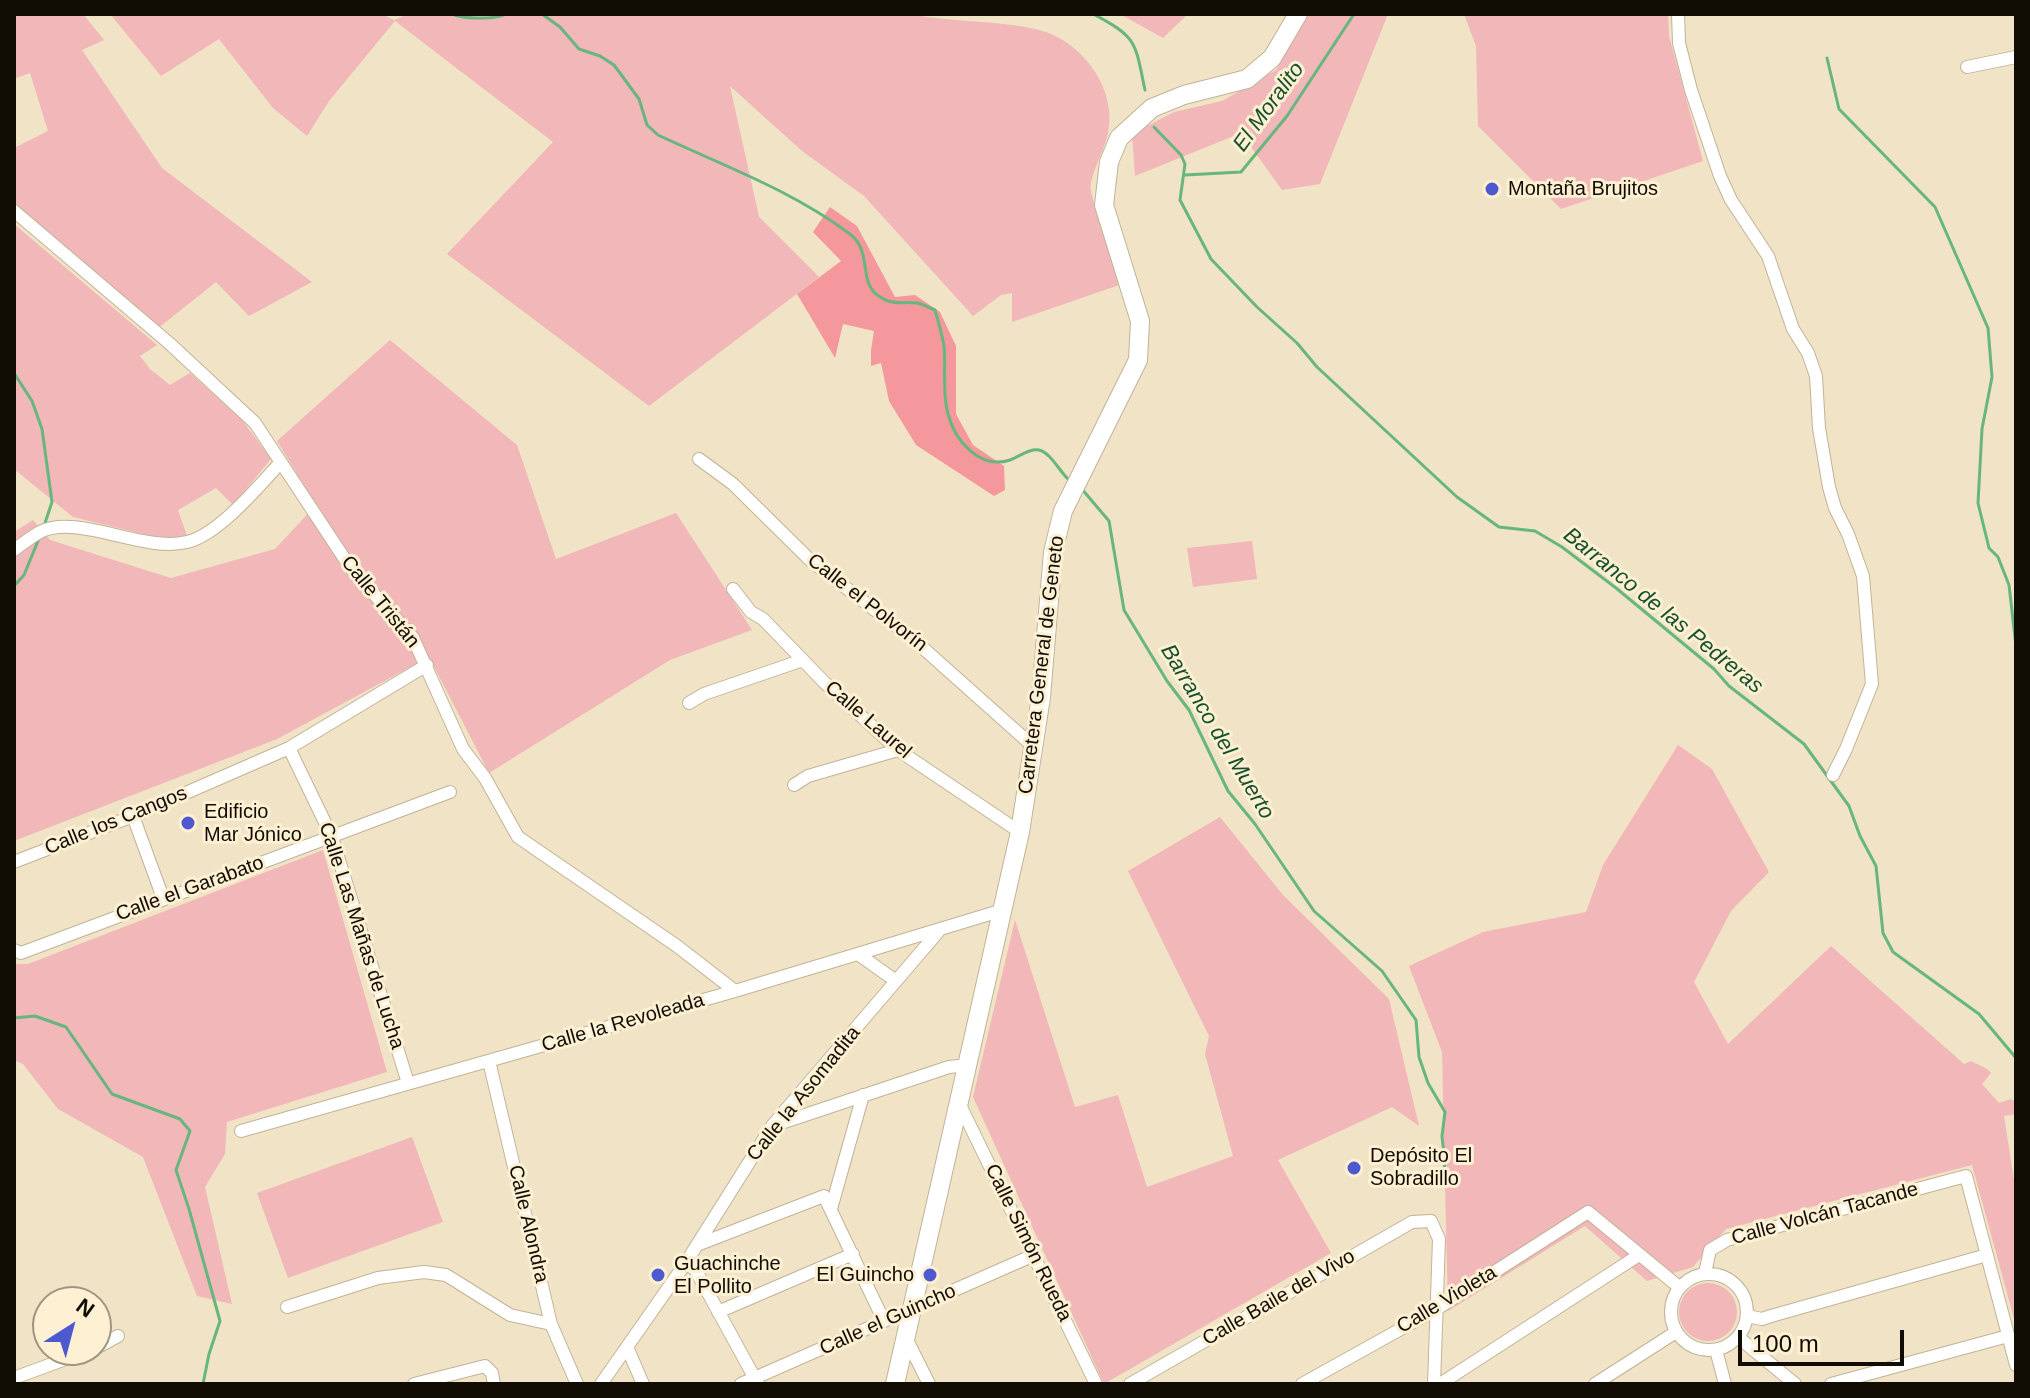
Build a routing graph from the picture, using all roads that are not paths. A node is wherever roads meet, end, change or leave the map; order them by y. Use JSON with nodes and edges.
{"nodes":[{"id":1,"x":1298,"y":14,"type":"edge"},
{"id":2,"x":1678,"y":14,"type":"edge"},
{"id":3,"x":2016,"y":57,"type":"edge"},
{"id":4,"x":1967,"y":67,"type":"dead end"},
{"id":5,"x":14,"y":211,"type":"edge"},
{"id":6,"x":699,"y":459,"type":"dead end"},
{"id":7,"x":280,"y":463,"type":"junction"},
{"id":8,"x":14,"y":550,"type":"edge"},
{"id":9,"x":733,"y":589,"type":"dead end"},
{"id":10,"x":803,"y":660,"type":"junction"},
{"id":11,"x":427,"y":665,"type":"junction"},
{"id":12,"x":689,"y":703,"type":"dead end"},
{"id":13,"x":289,"y":748,"type":"junction"},
{"id":14,"x":1035,"y":748,"type":"junction"},
{"id":15,"x":898,"y":750,"type":"junction"},
{"id":16,"x":1833,"y":775,"type":"dead end"},
{"id":17,"x":794,"y":785,"type":"dead end"},
{"id":18,"x":450,"y":792,"type":"dead end"},
{"id":19,"x":133,"y":816,"type":"junction"},
{"id":20,"x":1020,"y":832,"type":"junction"},
{"id":21,"x":332,"y":837,"type":"junction"},
{"id":22,"x":14,"y":862,"type":"edge"},
{"id":23,"x":163,"y":898,"type":"junction"},
{"id":24,"x":1003,"y":910,"type":"junction"},
{"id":25,"x":938,"y":931,"type":"junction"},
{"id":26,"x":17,"y":952,"type":"edge"},
{"id":27,"x":858,"y":954,"type":"junction"},
{"id":28,"x":896,"y":981,"type":"junction"},
{"id":29,"x":735,"y":991,"type":"junction"},
{"id":30,"x":489,"y":1061,"type":"junction"},
{"id":31,"x":968,"y":1065,"type":"junction"},
{"id":32,"x":408,"y":1083,"type":"junction"},
{"id":33,"x":863,"y":1095,"type":"junction"},
{"id":34,"x":959,"y":1102,"type":"junction"},
{"id":35,"x":772,"y":1126,"type":"junction"},
{"id":36,"x":241,"y":1131,"type":"dead end"},
{"id":37,"x":831,"y":1209,"type":"junction"},
{"id":38,"x":697,"y":1245,"type":"junction"},
{"id":39,"x":853,"y":1254,"type":"junction"},
{"id":40,"x":1034,"y":1255,"type":"junction"},
{"id":41,"x":1639,"y":1255,"type":"junction"},
{"id":42,"x":1987,"y":1255,"type":"junction"},
{"id":43,"x":685,"y":1264,"type":"junction"},
{"id":44,"x":1705,"y":1273,"type":"junction"},
{"id":45,"x":1679,"y":1287,"type":"junction"},
{"id":46,"x":287,"y":1307,"type":"dead end"},
{"id":47,"x":910,"y":1310,"type":"junction"},
{"id":48,"x":1435,"y":1310,"type":"junction"},
{"id":49,"x":718,"y":1312,"type":"junction"},
{"id":50,"x":1747,"y":1316,"type":"junction"},
{"id":51,"x":884,"y":1321,"type":"junction"},
{"id":52,"x":551,"y":1324,"type":"junction"},
{"id":53,"x":1676,"y":1332,"type":"junction"},
{"id":54,"x":118,"y":1336,"type":"dead end"},
{"id":55,"x":905,"y":1336,"type":"junction"},
{"id":56,"x":2008,"y":1336,"type":"junction"},
{"id":57,"x":1738,"y":1337,"type":"junction"},
{"id":58,"x":112,"y":1339,"type":"edge"},
{"id":59,"x":627,"y":1347,"type":"junction"},
{"id":60,"x":1716,"y":1350,"type":"junction"},
{"id":61,"x":2016,"y":1365,"type":"edge"},
{"id":62,"x":51,"y":1366,"type":"edge"},
{"id":63,"x":14,"y":1381,"type":"edge"},
{"id":64,"x":756,"y":1381,"type":"edge"},
{"id":65,"x":414,"y":1384,"type":"edge"},
{"id":66,"x":494,"y":1384,"type":"edge"},
{"id":67,"x":577,"y":1384,"type":"edge"},
{"id":68,"x":601,"y":1384,"type":"edge"},
{"id":69,"x":643,"y":1384,"type":"edge"},
{"id":70,"x":741,"y":1384,"type":"edge"},
{"id":71,"x":895,"y":1384,"type":"edge"},
{"id":72,"x":929,"y":1384,"type":"edge"},
{"id":73,"x":1096,"y":1384,"type":"edge"},
{"id":74,"x":1130,"y":1384,"type":"edge"},
{"id":75,"x":1302,"y":1384,"type":"edge"},
{"id":76,"x":1437,"y":1384,"type":"edge"},
{"id":77,"x":1595,"y":1384,"type":"edge"},
{"id":78,"x":1725,"y":1384,"type":"edge"},
{"id":79,"x":1795,"y":1384,"type":"edge"},
{"id":80,"x":1831,"y":1384,"type":"edge"}],
"edges":[{"from":1,"to":14,"type":"main road","name":"Carretera General de Geneto"},
{"from":2,"to":16,"type":"street"},
{"from":3,"to":4,"type":"street"},
{"from":5,"to":7,"type":"street","name":"Calle Tristán"},
{"from":6,"to":14,"type":"street","name":"Calle el Polvorín"},
{"from":7,"to":8,"type":"street"},
{"from":7,"to":11,"type":"street","name":"Calle Tristán"},
{"from":9,"to":10,"type":"street","name":"Calle Laurel"},
{"from":10,"to":12,"type":"street"},
{"from":10,"to":15,"type":"street","name":"Calle Laurel"},
{"from":11,"to":13,"type":"street","name":"Calle los Cangos"},
{"from":11,"to":29,"type":"street","name":"Calle Tristán"},
{"from":13,"to":19,"type":"street","name":"Calle los Cangos"},
{"from":13,"to":21,"type":"street","name":"Calle Las Mañas de Lucha"},
{"from":14,"to":20,"type":"main road","name":"Carretera General de Geneto"},
{"from":15,"to":17,"type":"street"},
{"from":15,"to":20,"type":"street","name":"Calle Laurel"},
{"from":18,"to":21,"type":"street","name":"Calle el Garabato"},
{"from":19,"to":22,"type":"street","name":"Calle los Cangos"},
{"from":19,"to":23,"type":"street"},
{"from":20,"to":24,"type":"main road","name":"Carretera General de Geneto"},
{"from":21,"to":23,"type":"street","name":"Calle el Garabato"},
{"from":21,"to":32,"type":"street","name":"Calle Las Mañas de Lucha"},
{"from":23,"to":26,"type":"street","name":"Calle el Garabato"},
{"from":24,"to":25,"type":"street","name":"Calle la Revoleada"},
{"from":24,"to":31,"type":"main road","name":"Carretera General de Geneto"},
{"from":25,"to":27,"type":"street","name":"Calle la Revoleada"},
{"from":25,"to":28,"type":"street","name":"Calle la Asomadita"},
{"from":27,"to":28,"type":"street"},
{"from":27,"to":29,"type":"street","name":"Calle la Revoleada"},
{"from":28,"to":35,"type":"street","name":"Calle la Asomadita"},
{"from":29,"to":30,"type":"street","name":"Calle la Revoleada"},
{"from":30,"to":32,"type":"street","name":"Calle la Revoleada"},
{"from":30,"to":52,"type":"street","name":"Calle Alondra"},
{"from":31,"to":33,"type":"street"},
{"from":31,"to":34,"type":"main road","name":"Carretera General de Geneto"},
{"from":32,"to":36,"type":"street","name":"Calle la Revoleada"},
{"from":33,"to":35,"type":"street"},
{"from":33,"to":37,"type":"street"},
{"from":34,"to":40,"type":"street","name":"Calle Simón Rueda"},
{"from":34,"to":47,"type":"main road","name":"Carretera General de Geneto"},
{"from":35,"to":38,"type":"street","name":"Calle la Asomadita"},
{"from":37,"to":38,"type":"street"},
{"from":37,"to":39,"type":"street"},
{"from":38,"to":43,"type":"street","name":"Calle la Asomadita"},
{"from":39,"to":49,"type":"street"},
{"from":39,"to":51,"type":"street"},
{"from":40,"to":47,"type":"street","name":"Calle el Guincho"},
{"from":40,"to":73,"type":"street","name":"Calle Simón Rueda"},
{"from":41,"to":45,"type":"street"},
{"from":41,"to":48,"type":"street","name":"Calle Violeta"},
{"from":41,"to":76,"type":"street"},
{"from":42,"to":44,"type":"street","name":"Calle Volcán Tacande"},
{"from":42,"to":50,"type":"street"},
{"from":42,"to":56,"type":"street"},
{"from":43,"to":49,"type":"street"},
{"from":43,"to":59,"type":"street","name":"Calle la Asomadita"},
{"from":44,"to":45,"type":"street"},
{"from":44,"to":50,"type":"street"},
{"from":45,"to":53,"type":"street"},
{"from":46,"to":52,"type":"street"},
{"from":47,"to":51,"type":"street","name":"Calle el Guincho"},
{"from":47,"to":55,"type":"main road","name":"Carretera General de Geneto"},
{"from":48,"to":74,"type":"street","name":"Calle Baile del Vivo"},
{"from":48,"to":75,"type":"street","name":"Calle Violeta"},
{"from":48,"to":76,"type":"street"},
{"from":49,"to":64,"type":"street"},
{"from":50,"to":57,"type":"street"},
{"from":51,"to":64,"type":"street","name":"Calle el Guincho"},
{"from":52,"to":67,"type":"street","name":"Calle Alondra"},
{"from":53,"to":60,"type":"street"},
{"from":53,"to":77,"type":"street"},
{"from":54,"to":58,"type":"street"},
{"from":55,"to":71,"type":"main road","name":"Carretera General de Geneto"},
{"from":55,"to":72,"type":"street"},
{"from":56,"to":61,"type":"street"},
{"from":56,"to":80,"type":"street"},
{"from":57,"to":60,"type":"street"},
{"from":57,"to":79,"type":"street"},
{"from":59,"to":68,"type":"street","name":"Calle la Asomadita"},
{"from":59,"to":69,"type":"street"},
{"from":60,"to":78,"type":"street"},
{"from":62,"to":63,"type":"street"},
{"from":64,"to":70,"type":"street","name":"Calle el Guincho"},
{"from":65,"to":66,"type":"street"}]}
